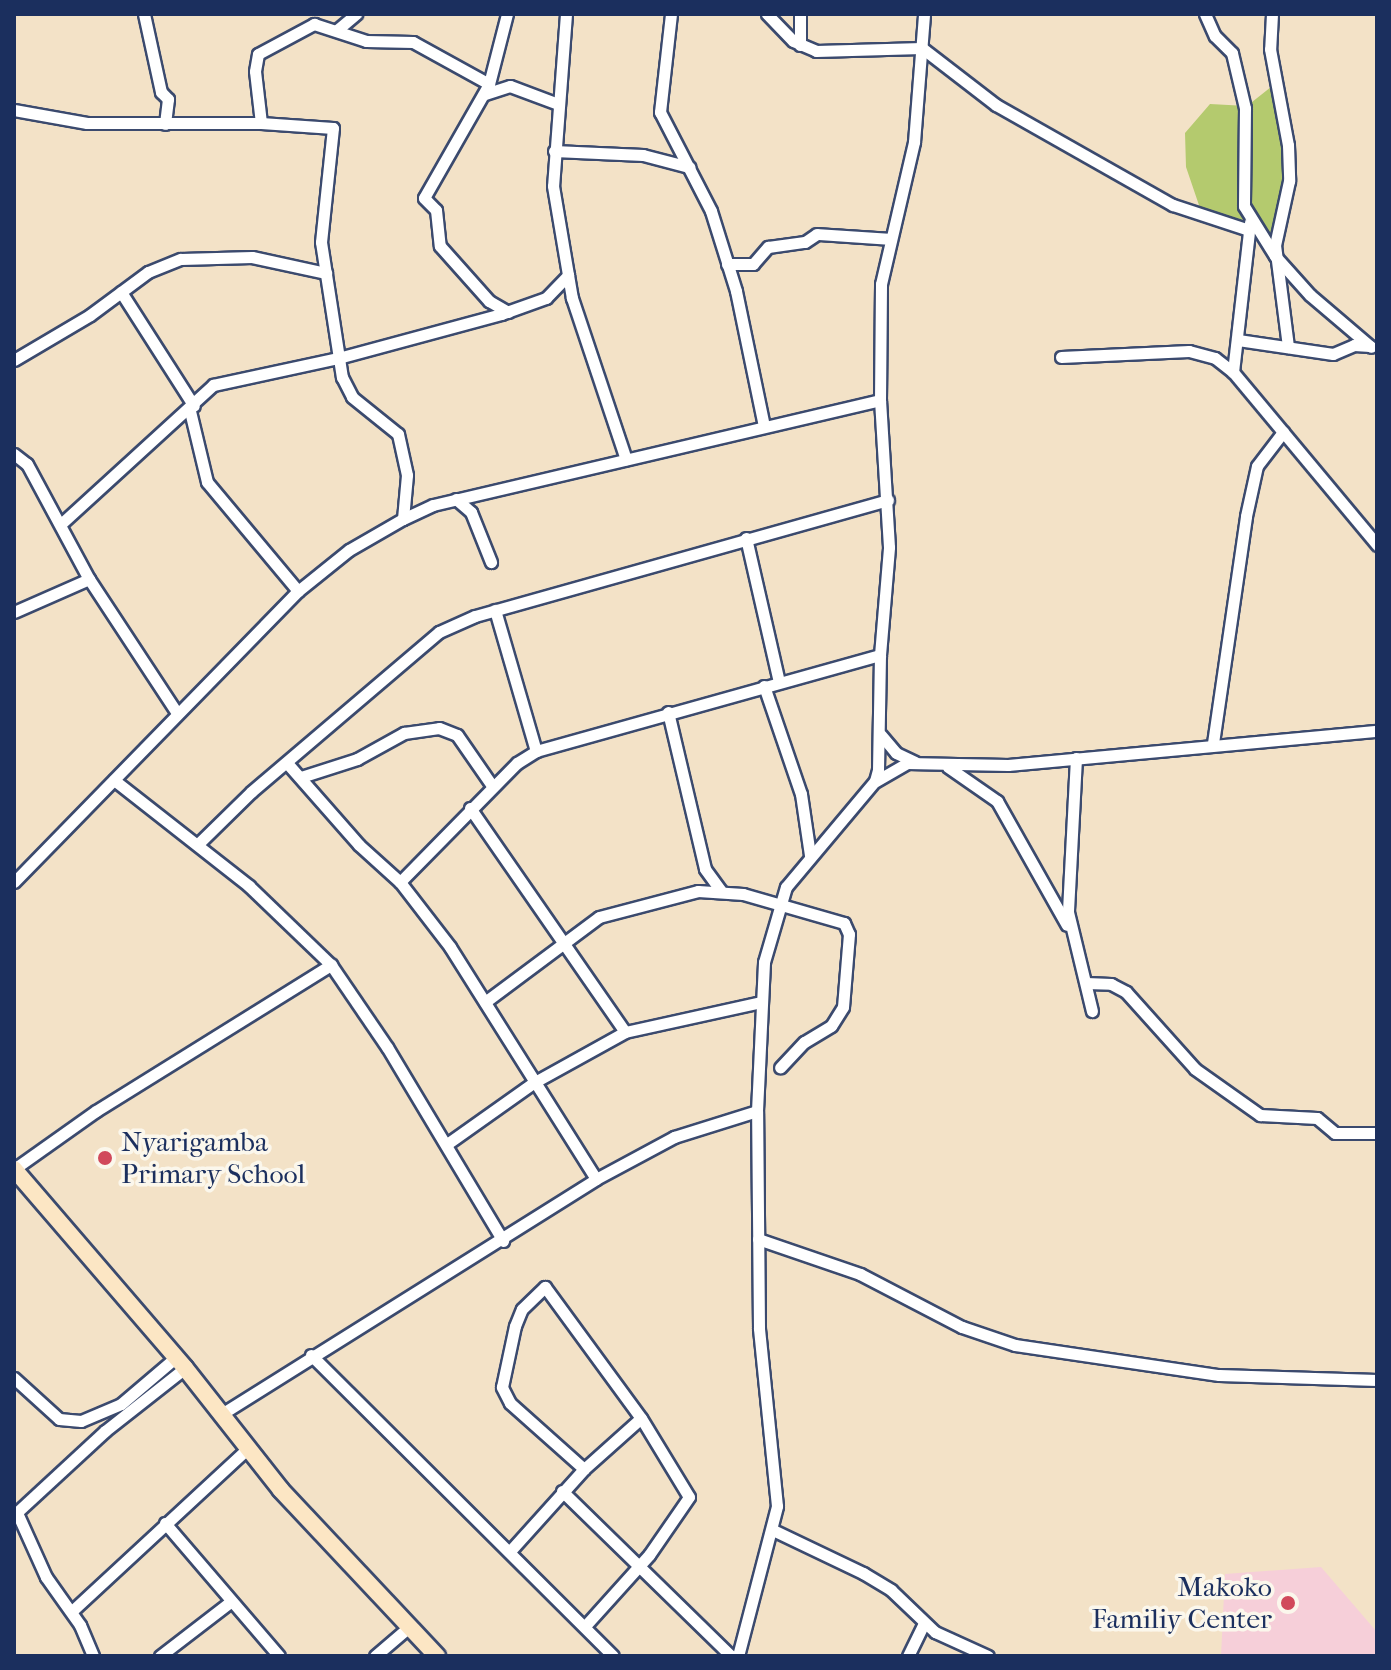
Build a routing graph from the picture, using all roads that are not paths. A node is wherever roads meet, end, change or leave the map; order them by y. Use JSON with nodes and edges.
{"nodes":[{"id":1,"x":144,"y":14,"type":"edge"},
{"id":2,"x":356,"y":14,"type":"edge"},
{"id":3,"x":507,"y":14,"type":"edge"},
{"id":4,"x":566,"y":14,"type":"edge"},
{"id":5,"x":671,"y":14,"type":"edge"},
{"id":6,"x":767,"y":14,"type":"edge"},
{"id":7,"x":800,"y":14,"type":"edge"},
{"id":8,"x":924,"y":14,"type":"edge"},
{"id":9,"x":1205,"y":14,"type":"edge"},
{"id":10,"x":1272,"y":14,"type":"edge"},
{"id":11,"x":337,"y":30,"type":"junction"},
{"id":12,"x":800,"y":45,"type":"junction"},
{"id":13,"x":922,"y":48,"type":"junction"},
{"id":14,"x":487,"y":89,"type":"junction"},
{"id":15,"x":558,"y":104,"type":"junction"},
{"id":16,"x":14,"y":110,"type":"edge"},
{"id":17,"x":261,"y":123,"type":"junction"},
{"id":18,"x":165,"y":124,"type":"junction"},
{"id":19,"x":554,"y":151,"type":"junction"},
{"id":20,"x":689,"y":167,"type":"junction"},
{"id":21,"x":1250,"y":224,"type":"junction"},
{"id":22,"x":890,"y":239,"type":"junction"},
{"id":23,"x":1275,"y":256,"type":"junction"},
{"id":24,"x":727,"y":264,"type":"junction"},
{"id":25,"x":326,"y":273,"type":"junction"},
{"id":26,"x":568,"y":275,"type":"junction"},
{"id":27,"x":121,"y":292,"type":"junction"},
{"id":28,"x":508,"y":312,"type":"junction"},
{"id":29,"x":1238,"y":340,"type":"junction"},
{"id":30,"x":1288,"y":347,"type":"junction"},
{"id":31,"x":1374,"y":347,"type":"edge"},
{"id":32,"x":342,"y":357,"type":"junction"},
{"id":33,"x":1061,"y":357,"type":"dead end"},
{"id":34,"x":14,"y":360,"type":"edge"},
{"id":35,"x":1233,"y":372,"type":"junction"},
{"id":36,"x":880,"y":400,"type":"junction"},
{"id":37,"x":192,"y":408,"type":"junction"},
{"id":38,"x":764,"y":426,"type":"junction"},
{"id":39,"x":1283,"y":432,"type":"junction"},
{"id":40,"x":14,"y":454,"type":"edge"},
{"id":41,"x":626,"y":459,"type":"junction"},
{"id":42,"x":456,"y":499,"type":"junction"},
{"id":43,"x":888,"y":500,"type":"junction"},
{"id":44,"x":403,"y":519,"type":"junction"},
{"id":45,"x":62,"y":523,"type":"junction"},
{"id":46,"x":746,"y":538,"type":"junction"},
{"id":47,"x":1377,"y":545,"type":"edge"},
{"id":48,"x":491,"y":562,"type":"dead end"},
{"id":49,"x":89,"y":579,"type":"junction"},
{"id":50,"x":298,"y":591,"type":"junction"},
{"id":51,"x":495,"y":610,"type":"junction"},
{"id":52,"x":14,"y":612,"type":"edge"},
{"id":53,"x":880,"y":655,"type":"junction"},
{"id":54,"x":779,"y":682,"type":"junction"},
{"id":55,"x":764,"y":686,"type":"junction"},
{"id":56,"x":668,"y":712,"type":"junction"},
{"id":57,"x":177,"y":713,"type":"junction"},
{"id":58,"x":1377,"y":731,"type":"edge"},
{"id":59,"x":881,"y":735,"type":"junction"},
{"id":60,"x":1213,"y":743,"type":"junction"},
{"id":61,"x":536,"y":751,"type":"junction"},
{"id":62,"x":1076,"y":758,"type":"junction"},
{"id":63,"x":915,"y":762,"type":"junction"},
{"id":64,"x":287,"y":763,"type":"junction"},
{"id":65,"x":947,"y":766,"type":"junction"},
{"id":66,"x":301,"y":777,"type":"junction"},
{"id":67,"x":114,"y":780,"type":"junction"},
{"id":68,"x":875,"y":781,"type":"junction"},
{"id":69,"x":493,"y":787,"type":"junction"},
{"id":70,"x":470,"y":808,"type":"junction"},
{"id":71,"x":199,"y":843,"type":"junction"},
{"id":72,"x":810,"y":855,"type":"junction"},
{"id":73,"x":707,"y":874,"type":"junction"},
{"id":74,"x":14,"y":882,"type":"edge"},
{"id":75,"x":400,"y":882,"type":"junction"},
{"id":76,"x":695,"y":891,"type":"junction"},
{"id":77,"x":721,"y":891,"type":"junction"},
{"id":78,"x":777,"y":904,"type":"junction"},
{"id":79,"x":1071,"y":933,"type":"junction"},
{"id":80,"x":564,"y":944,"type":"junction"},
{"id":81,"x":331,"y":965,"type":"junction"},
{"id":82,"x":1086,"y":983,"type":"junction"},
{"id":83,"x":485,"y":1002,"type":"junction"},
{"id":84,"x":762,"y":1002,"type":"junction"},
{"id":85,"x":1092,"y":1011,"type":"dead end"},
{"id":86,"x":625,"y":1032,"type":"junction"},
{"id":87,"x":780,"y":1068,"type":"dead end"},
{"id":88,"x":533,"y":1083,"type":"junction"},
{"id":89,"x":757,"y":1111,"type":"junction"},
{"id":90,"x":1377,"y":1133,"type":"edge"},
{"id":91,"x":447,"y":1144,"type":"junction"},
{"id":92,"x":14,"y":1169,"type":"edge"},
{"id":93,"x":596,"y":1179,"type":"junction"},
{"id":94,"x":758,"y":1239,"type":"junction"},
{"id":95,"x":503,"y":1241,"type":"junction"},
{"id":96,"x":311,"y":1355,"type":"junction"},
{"id":97,"x":180,"y":1363,"type":"junction"},
{"id":98,"x":14,"y":1378,"type":"edge"},
{"id":99,"x":1377,"y":1380,"type":"edge"},
{"id":100,"x":220,"y":1415,"type":"junction"},
{"id":101,"x":641,"y":1418,"type":"junction"},
{"id":102,"x":248,"y":1448,"type":"junction"},
{"id":103,"x":584,"y":1469,"type":"junction"},
{"id":104,"x":562,"y":1491,"type":"junction"},
{"id":105,"x":16,"y":1515,"type":"edge"},
{"id":106,"x":165,"y":1523,"type":"junction"},
{"id":107,"x":775,"y":1531,"type":"junction"},
{"id":108,"x":511,"y":1550,"type":"junction"},
{"id":109,"x":637,"y":1567,"type":"junction"},
{"id":110,"x":230,"y":1602,"type":"junction"},
{"id":111,"x":72,"y":1611,"type":"junction"},
{"id":112,"x":924,"y":1623,"type":"junction"},
{"id":113,"x":586,"y":1625,"type":"junction"},
{"id":114,"x":409,"y":1627,"type":"junction"},
{"id":115,"x":93,"y":1656,"type":"edge"},
{"id":116,"x":160,"y":1656,"type":"edge"},
{"id":117,"x":279,"y":1656,"type":"edge"},
{"id":118,"x":375,"y":1656,"type":"edge"},
{"id":119,"x":437,"y":1656,"type":"edge"},
{"id":120,"x":613,"y":1656,"type":"edge"},
{"id":121,"x":731,"y":1656,"type":"edge"},
{"id":122,"x":738,"y":1656,"type":"edge"},
{"id":123,"x":908,"y":1656,"type":"edge"},
{"id":124,"x":988,"y":1656,"type":"edge"}],
"edges":[{"from":1,"to":18,"type":"street"},
{"from":2,"to":11,"type":"street"},
{"from":3,"to":14,"type":"street"},
{"from":4,"to":15,"type":"street"},
{"from":5,"to":20,"type":"street"},
{"from":6,"to":12,"type":"street"},
{"from":7,"to":12,"type":"street"},
{"from":8,"to":13,"type":"street"},
{"from":9,"to":21,"type":"street"},
{"from":10,"to":23,"type":"street"},
{"from":11,"to":14,"type":"street"},
{"from":11,"to":17,"type":"street"},
{"from":12,"to":13,"type":"street"},
{"from":13,"to":21,"type":"street"},
{"from":13,"to":22,"type":"street"},
{"from":14,"to":15,"type":"street"},
{"from":14,"to":28,"type":"street"},
{"from":15,"to":19,"type":"street"},
{"from":16,"to":18,"type":"street"},
{"from":17,"to":18,"type":"street"},
{"from":17,"to":25,"type":"street"},
{"from":19,"to":20,"type":"street"},
{"from":19,"to":26,"type":"street"},
{"from":20,"to":24,"type":"street"},
{"from":21,"to":23,"type":"street"},
{"from":21,"to":29,"type":"street"},
{"from":22,"to":24,"type":"street"},
{"from":22,"to":36,"type":"street"},
{"from":23,"to":30,"type":"street"},
{"from":23,"to":31,"type":"street"},
{"from":24,"to":38,"type":"street"},
{"from":25,"to":27,"type":"street"},
{"from":25,"to":32,"type":"street"},
{"from":26,"to":28,"type":"street"},
{"from":26,"to":41,"type":"street"},
{"from":27,"to":34,"type":"street"},
{"from":27,"to":37,"type":"street"},
{"from":28,"to":32,"type":"street"},
{"from":29,"to":30,"type":"street"},
{"from":29,"to":35,"type":"street"},
{"from":30,"to":31,"type":"street"},
{"from":32,"to":37,"type":"street"},
{"from":32,"to":44,"type":"street"},
{"from":33,"to":35,"type":"street"},
{"from":35,"to":39,"type":"street"},
{"from":36,"to":38,"type":"street"},
{"from":36,"to":43,"type":"street"},
{"from":37,"to":45,"type":"street"},
{"from":37,"to":50,"type":"street"},
{"from":38,"to":41,"type":"street"},
{"from":39,"to":47,"type":"street"},
{"from":39,"to":60,"type":"street"},
{"from":40,"to":45,"type":"street"},
{"from":41,"to":42,"type":"street"},
{"from":42,"to":44,"type":"street"},
{"from":42,"to":48,"type":"street"},
{"from":43,"to":46,"type":"street"},
{"from":43,"to":53,"type":"street"},
{"from":44,"to":50,"type":"street"},
{"from":45,"to":49,"type":"street"},
{"from":46,"to":51,"type":"street"},
{"from":46,"to":54,"type":"street"},
{"from":49,"to":52,"type":"street"},
{"from":49,"to":57,"type":"street"},
{"from":50,"to":57,"type":"street"},
{"from":51,"to":61,"type":"street"},
{"from":51,"to":64,"type":"street"},
{"from":53,"to":54,"type":"street"},
{"from":53,"to":59,"type":"street"},
{"from":54,"to":55,"type":"street"},
{"from":55,"to":56,"type":"street"},
{"from":55,"to":72,"type":"street"},
{"from":56,"to":61,"type":"street"},
{"from":56,"to":73,"type":"street"},
{"from":57,"to":67,"type":"street"},
{"from":58,"to":60,"type":"street"},
{"from":59,"to":63,"type":"street"},
{"from":59,"to":68,"type":"street"},
{"from":60,"to":62,"type":"street"},
{"from":61,"to":69,"type":"street"},
{"from":62,"to":65,"type":"street"},
{"from":62,"to":79,"type":"street"},
{"from":63,"to":65,"type":"street"},
{"from":63,"to":68,"type":"street"},
{"from":64,"to":66,"type":"street"},
{"from":64,"to":71,"type":"street"},
{"from":65,"to":79,"type":"street"},
{"from":66,"to":69,"type":"street"},
{"from":66,"to":75,"type":"street"},
{"from":67,"to":71,"type":"street"},
{"from":67,"to":74,"type":"street"},
{"from":68,"to":72,"type":"street"},
{"from":69,"to":70,"type":"street"},
{"from":70,"to":75,"type":"street"},
{"from":70,"to":80,"type":"street"},
{"from":71,"to":81,"type":"street"},
{"from":72,"to":78,"type":"street"},
{"from":73,"to":76,"type":"street"},
{"from":73,"to":77,"type":"street"},
{"from":75,"to":83,"type":"street"},
{"from":76,"to":77,"type":"street"},
{"from":76,"to":80,"type":"street"},
{"from":77,"to":78,"type":"street"},
{"from":78,"to":84,"type":"street"},
{"from":78,"to":87,"type":"street"},
{"from":79,"to":82,"type":"street"},
{"from":80,"to":83,"type":"street"},
{"from":80,"to":86,"type":"street"},
{"from":81,"to":91,"type":"street"},
{"from":81,"to":92,"type":"street"},
{"from":82,"to":85,"type":"street"},
{"from":82,"to":90,"type":"street"},
{"from":83,"to":88,"type":"street"},
{"from":84,"to":86,"type":"street"},
{"from":84,"to":89,"type":"street"},
{"from":86,"to":88,"type":"street"},
{"from":88,"to":91,"type":"street"},
{"from":88,"to":93,"type":"street"},
{"from":89,"to":93,"type":"street"},
{"from":89,"to":94,"type":"street"},
{"from":91,"to":95,"type":"street"},
{"from":92,"to":97,"type":"street"},
{"from":93,"to":95,"type":"street"},
{"from":94,"to":99,"type":"street"},
{"from":94,"to":107,"type":"street"},
{"from":95,"to":96,"type":"street"},
{"from":96,"to":100,"type":"street"},
{"from":96,"to":108,"type":"street"},
{"from":97,"to":98,"type":"street"},
{"from":97,"to":100,"type":"street"},
{"from":97,"to":105,"type":"street"},
{"from":100,"to":102,"type":"street"},
{"from":101,"to":103,"type":"street"},
{"from":101,"to":103,"type":"street"},
{"from":101,"to":109,"type":"street"},
{"from":102,"to":106,"type":"street"},
{"from":102,"to":114,"type":"street"},
{"from":103,"to":104,"type":"street"},
{"from":104,"to":108,"type":"street"},
{"from":104,"to":109,"type":"street"},
{"from":105,"to":111,"type":"street"},
{"from":106,"to":110,"type":"street"},
{"from":106,"to":111,"type":"street"},
{"from":107,"to":112,"type":"street"},
{"from":107,"to":122,"type":"street"},
{"from":108,"to":113,"type":"street"},
{"from":109,"to":113,"type":"street"},
{"from":109,"to":121,"type":"street"},
{"from":110,"to":116,"type":"street"},
{"from":110,"to":117,"type":"street"},
{"from":111,"to":115,"type":"street"},
{"from":112,"to":123,"type":"street"},
{"from":112,"to":124,"type":"street"},
{"from":113,"to":120,"type":"street"},
{"from":114,"to":118,"type":"street"},
{"from":114,"to":119,"type":"street"}]}
